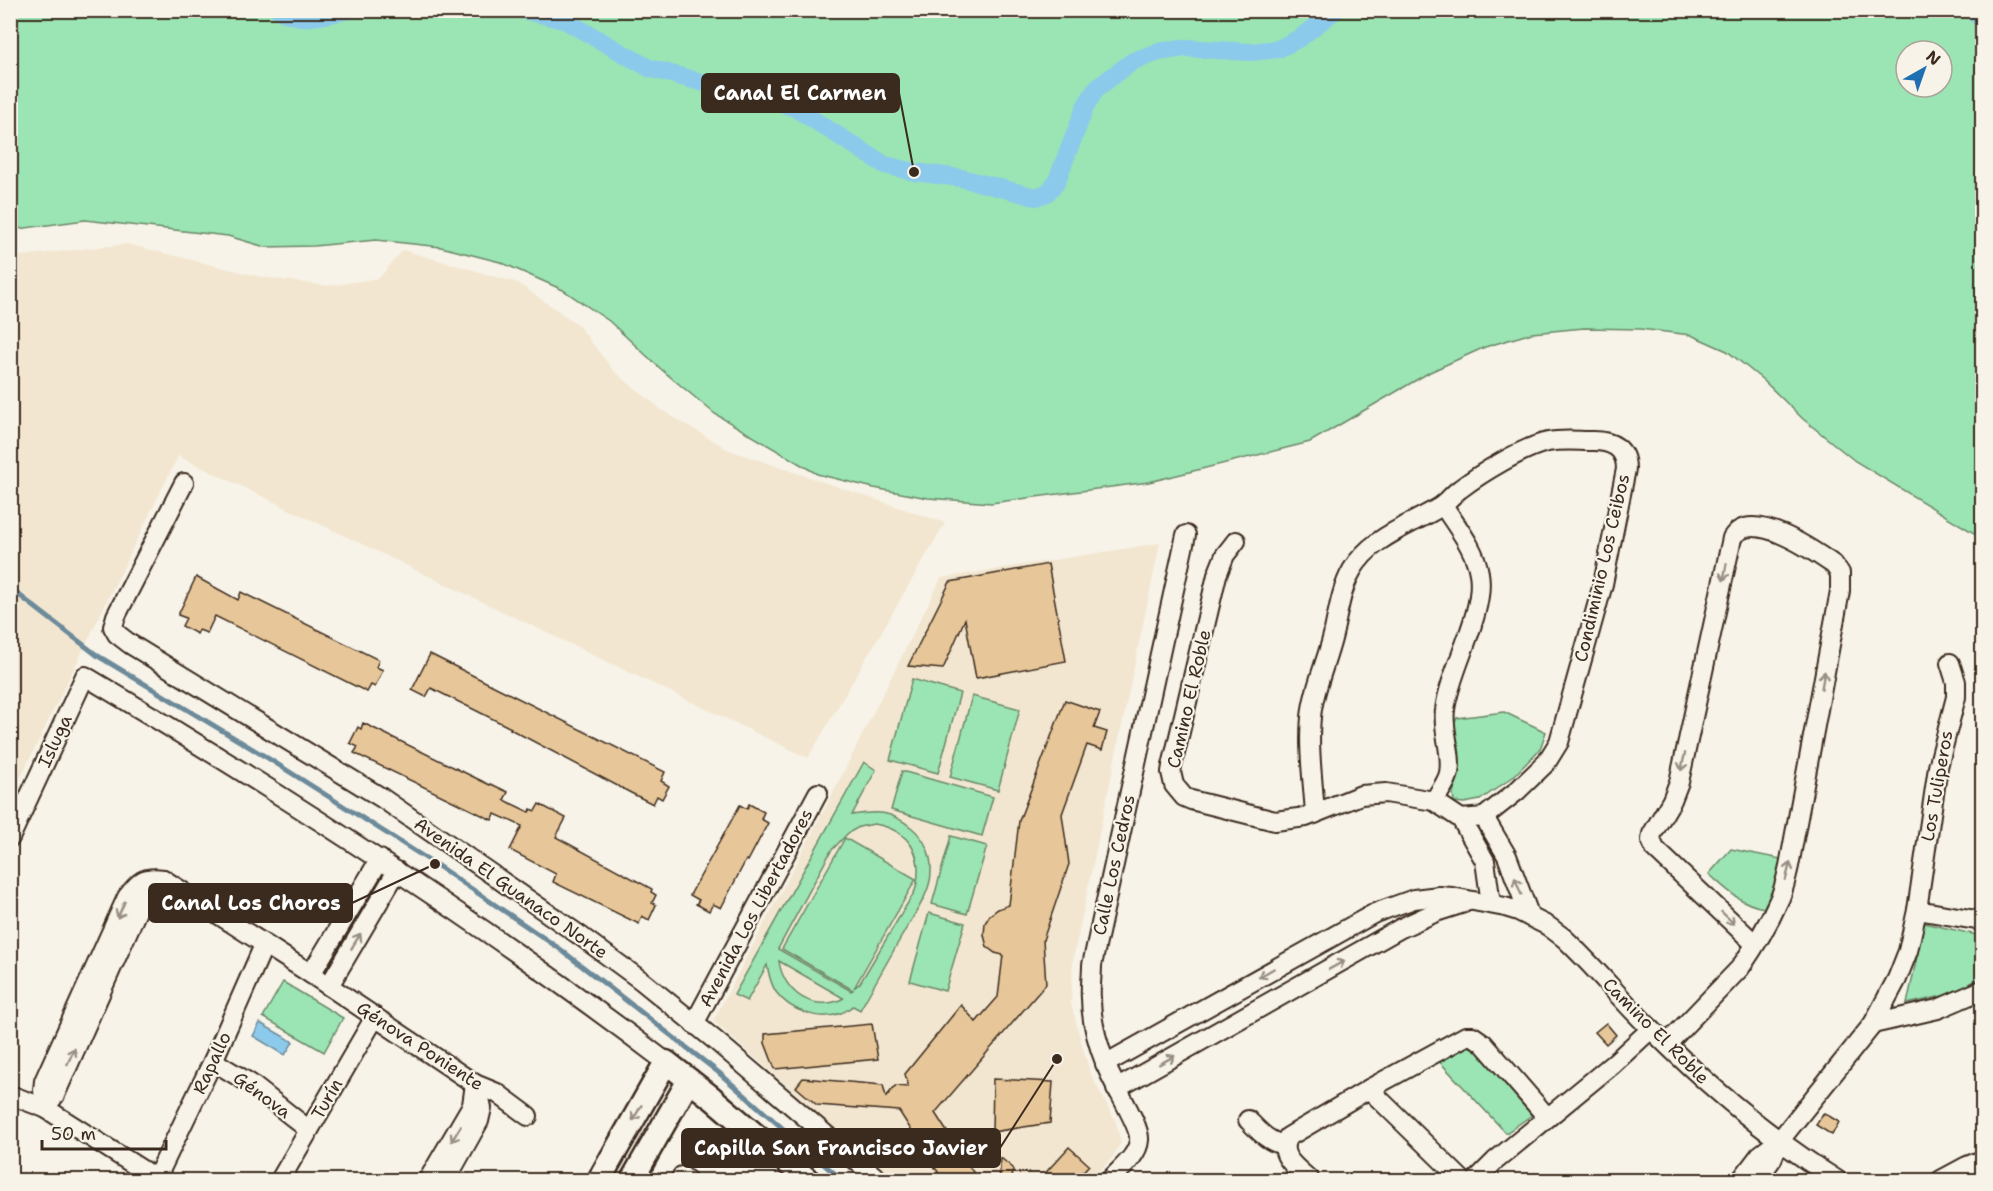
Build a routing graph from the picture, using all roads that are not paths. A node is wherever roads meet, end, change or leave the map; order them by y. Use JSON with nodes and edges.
{"nodes":[{"id":1,"x":184,"y":483,"type":"dead end"},
{"id":2,"x":1443,"y":505,"type":"junction"},
{"id":3,"x":1186,"y":536,"type":"dead end"},
{"id":4,"x":1236,"y":541,"type":"dead end"},
{"id":5,"x":1950,"y":663,"type":"dead end"},
{"id":6,"x":818,"y":793,"type":"dead end"},
{"id":7,"x":1434,"y":801,"type":"junction"},
{"id":8,"x":1315,"y":814,"type":"junction"},
{"id":9,"x":1484,"y":817,"type":"junction"},
{"id":10,"x":1461,"y":819,"type":"junction"},
{"id":11,"x":10,"y":838,"type":"edge"},
{"id":12,"x":380,"y":860,"type":"junction"},
{"id":13,"x":398,"y":871,"type":"junction"},
{"id":14,"x":1469,"y":901,"type":"junction"},
{"id":15,"x":1491,"y":904,"type":"junction"},
{"id":16,"x":1392,"y":906,"type":"junction"},
{"id":17,"x":1917,"y":910,"type":"junction"},
{"id":18,"x":1530,"y":917,"type":"junction"},
{"id":19,"x":1983,"y":921,"type":"edge"},
{"id":20,"x":1401,"y":928,"type":"junction"},
{"id":21,"x":1755,"y":944,"type":"junction"},
{"id":22,"x":264,"y":945,"type":"junction"},
{"id":23,"x":311,"y":974,"type":"junction"},
{"id":24,"x":329,"y":986,"type":"junction"},
{"id":25,"x":1983,"y":990,"type":"edge"},
{"id":26,"x":375,"y":1017,"type":"junction"},
{"id":27,"x":694,"y":1024,"type":"junction"},
{"id":28,"x":1873,"y":1024,"type":"junction"},
{"id":29,"x":1651,"y":1029,"type":"junction"},
{"id":30,"x":1666,"y":1044,"type":"junction"},
{"id":31,"x":213,"y":1061,"type":"junction"},
{"id":32,"x":666,"y":1062,"type":"junction"},
{"id":33,"x":1105,"y":1064,"type":"junction"},
{"id":34,"x":689,"y":1080,"type":"junction"},
{"id":35,"x":475,"y":1084,"type":"junction"},
{"id":36,"x":1116,"y":1089,"type":"junction"},
{"id":37,"x":1369,"y":1089,"type":"junction"},
{"id":38,"x":10,"y":1095,"type":"edge"},
{"id":39,"x":45,"y":1108,"type":"junction"},
{"id":40,"x":528,"y":1116,"type":"dead end"},
{"id":41,"x":1547,"y":1117,"type":"junction"},
{"id":42,"x":1248,"y":1119,"type":"dead end"},
{"id":43,"x":309,"y":1130,"type":"junction"},
{"id":44,"x":1780,"y":1140,"type":"junction"},
{"id":45,"x":1284,"y":1145,"type":"junction"},
{"id":46,"x":1983,"y":1160,"type":"edge"},
{"id":47,"x":157,"y":1180,"type":"edge"},
{"id":48,"x":280,"y":1180,"type":"edge"},
{"id":49,"x":428,"y":1180,"type":"edge"},
{"id":50,"x":446,"y":1180,"type":"edge"},
{"id":51,"x":599,"y":1180,"type":"edge"},
{"id":52,"x":632,"y":1180,"type":"edge"},
{"id":53,"x":808,"y":1180,"type":"edge"},
{"id":54,"x":879,"y":1180,"type":"edge"},
{"id":55,"x":1110,"y":1180,"type":"edge"},
{"id":56,"x":1310,"y":1180,"type":"edge"},
{"id":57,"x":1462,"y":1180,"type":"edge"},
{"id":58,"x":1476,"y":1180,"type":"edge"},
{"id":59,"x":1741,"y":1180,"type":"edge"},
{"id":60,"x":1757,"y":1180,"type":"edge"},
{"id":61,"x":1837,"y":1180,"type":"edge"},
{"id":62,"x":1941,"y":1180,"type":"edge"}],
"edges":[{"from":1,"to":27,"type":"street","name":"Avenida El Guanaco Norte"},
{"from":2,"to":7,"type":"street"},
{"from":2,"to":8,"type":"street","name":"Condiminio Los Ceibos"},
{"from":2,"to":9,"type":"street","name":"Condiminio Los Ceibos"},
{"from":3,"to":33,"type":"street","name":"Calle Los Cedros"},
{"from":4,"to":8,"type":"street","name":"Camino El Roble"},
{"from":5,"to":17,"type":"street","name":"Los Tuliperos"},
{"from":6,"to":27,"type":"street","name":"Avenida Los Libertadores"},
{"from":7,"to":8,"type":"street"},
{"from":7,"to":10,"type":"street"},
{"from":9,"to":10,"type":"street"},
{"from":18,"to":9,"type":"street","one_way":true},
{"from":10,"to":15,"type":"street"},
{"from":11,"to":12,"type":"street","name":"Isluga"},
{"from":12,"to":13,"type":"street"},
{"from":12,"to":23,"type":"street"},
{"from":24,"to":13,"type":"street","one_way":true},
{"from":13,"to":32,"type":"street"},
{"from":14,"to":15,"type":"street","name":"Camino El Roble"},
{"from":14,"to":16,"type":"street","name":"Camino El Roble"},
{"from":14,"to":20,"type":"street","name":"Camino El Roble"},
{"from":15,"to":18,"type":"street","name":"Camino El Roble"},
{"from":16,"to":20,"type":"street"},
{"from":16,"to":33,"type":"street","name":"Camino El Roble","one_way":true},
{"from":17,"to":19,"type":"street"},
{"from":17,"to":28,"type":"street","name":"Los Tuliperos"},
{"from":18,"to":29,"type":"street","name":"Camino El Roble"},
{"from":36,"to":20,"type":"street","name":"Camino El Roble","one_way":true},
{"from":21,"to":21,"type":"street","one_way":true},
{"from":21,"to":30,"type":"street"},
{"from":22,"to":23,"type":"street","name":"Génova Poniente"},
{"from":22,"to":31,"type":"street","name":"Rapallo"},
{"from":22,"to":39,"type":"street","name":"Génova Poniente"},
{"from":23,"to":24,"type":"street","name":"Génova Poniente"},
{"from":24,"to":26,"type":"street","name":"Génova Poniente"},
{"from":25,"to":28,"type":"street"},
{"from":26,"to":35,"type":"street","name":"Génova Poniente"},
{"from":26,"to":43,"type":"street","name":"Turín"},
{"from":27,"to":54,"type":"street","name":"Avenida El Guanaco Norte"},
{"from":28,"to":44,"type":"street","name":"Los Tuliperos"},
{"from":29,"to":30,"type":"street","name":"Camino El Roble"},
{"from":29,"to":41,"type":"street"},
{"from":30,"to":44,"type":"street","name":"Camino El Roble"},
{"from":31,"to":43,"type":"street","name":"Génova"},
{"from":31,"to":47,"type":"street","name":"Rapallo"},
{"from":32,"to":34,"type":"street"},
{"from":32,"to":51,"type":"street","one_way":true},
{"from":33,"to":36,"type":"street","name":"Calle Los Cedros"},
{"from":34,"to":52,"type":"street"},
{"from":34,"to":53,"type":"street"},
{"from":35,"to":40,"type":"street","name":"Génova Poniente"},
{"from":35,"to":49,"type":"street","one_way":true},
{"from":35,"to":50,"type":"street"},
{"from":36,"to":55,"type":"street","name":"Calle Los Cedros"},
{"from":37,"to":41,"type":"street"},
{"from":37,"to":45,"type":"street"},
{"from":37,"to":57,"type":"street"},
{"from":38,"to":39,"type":"street"},
{"from":39,"to":47,"type":"street"},
{"from":41,"to":58,"type":"street"},
{"from":42,"to":45,"type":"street"},
{"from":43,"to":48,"type":"street","name":"Turín"},
{"from":44,"to":59,"type":"street"},
{"from":44,"to":60,"type":"street"},
{"from":44,"to":61,"type":"street","name":"Camino El Roble"},
{"from":45,"to":56,"type":"street"},
{"from":46,"to":62,"type":"street"}]}
